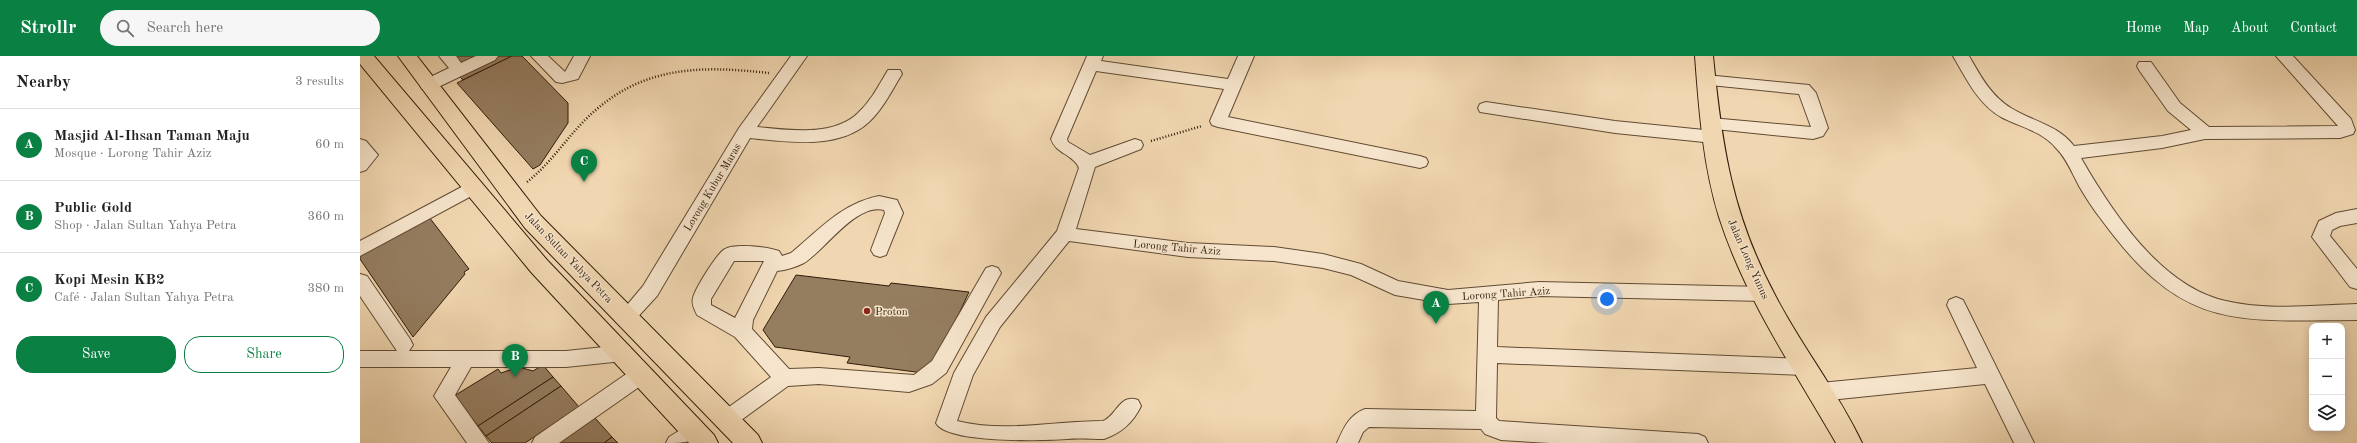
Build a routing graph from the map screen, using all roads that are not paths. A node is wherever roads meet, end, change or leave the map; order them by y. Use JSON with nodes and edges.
{"nodes":[{"id":1,"x":364,"y":56,"type":"edge"},
{"id":2,"x":407,"y":56,"type":"edge"},
{"id":3,"x":447,"y":56,"type":"edge"},
{"id":4,"x":490,"y":56,"type":"edge"},
{"id":5,"x":538,"y":56,"type":"edge"},
{"id":6,"x":582,"y":56,"type":"edge"},
{"id":7,"x":799,"y":56,"type":"edge"},
{"id":8,"x":1246,"y":56,"type":"edge"},
{"id":9,"x":1704,"y":56,"type":"edge"},
{"id":10,"x":1960,"y":56,"type":"edge"},
{"id":11,"x":2284,"y":56,"type":"edge"},
{"id":12,"x":360,"y":60,"type":"edge"},
{"id":13,"x":1093,"y":60,"type":"edge"},
{"id":14,"x":2146,"y":66,"type":"dead end"},
{"id":15,"x":459,"y":70,"type":"junction"},
{"id":16,"x":894,"y":74,"type":"dead end"},
{"id":17,"x":360,"y":78,"type":"edge"},
{"id":18,"x":1706,"y":80,"type":"junction"},
{"id":19,"x":428,"y":85,"type":"junction"},
{"id":20,"x":1233,"y":85,"type":"junction"},
{"id":21,"x":393,"y":91,"type":"junction"},
{"id":22,"x":1486,"y":108,"type":"dead end"},
{"id":23,"x":1712,"y":131,"type":"junction"},
{"id":24,"x":745,"y":132,"type":"junction"},
{"id":25,"x":2205,"y":133,"type":"junction"},
{"id":26,"x":360,"y":145,"type":"edge"},
{"id":27,"x":1135,"y":145,"type":"road end"},
{"id":28,"x":2070,"y":153,"type":"junction"},
{"id":29,"x":1420,"y":162,"type":"dead end"},
{"id":30,"x":1086,"y":164,"type":"junction"},
{"id":31,"x":360,"y":166,"type":"edge"},
{"id":32,"x":471,"y":188,"type":"junction"},
{"id":33,"x":2357,"y":216,"type":"edge"},
{"id":34,"x":1065,"y":234,"type":"junction"},
{"id":35,"x":360,"y":249,"type":"edge"},
{"id":36,"x":880,"y":250,"type":"dead end"},
{"id":37,"x":773,"y":265,"type":"junction"},
{"id":38,"x":992,"y":273,"type":"dead end"},
{"id":39,"x":360,"y":281,"type":"edge"},
{"id":40,"x":2357,"y":282,"type":"edge"},
{"id":41,"x":1489,"y":294,"type":"junction"},
{"id":42,"x":1764,"y":294,"type":"junction"},
{"id":43,"x":1956,"y":305,"type":"dead end"},
{"id":44,"x":2357,"y":312,"type":"edge"},
{"id":45,"x":626,"y":317,"type":"junction"},
{"id":46,"x":742,"y":332,"type":"junction"},
{"id":47,"x":404,"y":344,"type":"dead end"},
{"id":48,"x":622,"y":353,"type":"junction"},
{"id":49,"x":1488,"y":355,"type":"junction"},
{"id":50,"x":360,"y":359,"type":"edge"},
{"id":51,"x":466,"y":359,"type":"junction"},
{"id":52,"x":1806,"y":367,"type":"junction"},
{"id":53,"x":642,"y":374,"type":"junction"},
{"id":54,"x":1990,"y":375,"type":"junction"},
{"id":55,"x":784,"y":378,"type":"junction"},
{"id":56,"x":1820,"y":392,"type":"junction"},
{"id":57,"x":1131,"y":406,"type":"dead end"},
{"id":58,"x":726,"y":420,"type":"junction"},
{"id":59,"x":1486,"y":420,"type":"junction"},
{"id":60,"x":699,"y":437,"type":"edge"},
{"id":61,"x":1556,"y":439,"type":"edge"},
{"id":62,"x":1001,"y":440,"type":"edge"},
{"id":63,"x":479,"y":443,"type":"edge"},
{"id":64,"x":542,"y":443,"type":"edge"},
{"id":65,"x":676,"y":443,"type":"edge"},
{"id":66,"x":749,"y":443,"type":"edge"},
{"id":67,"x":1347,"y":443,"type":"edge"},
{"id":68,"x":1698,"y":443,"type":"edge"},
{"id":69,"x":1849,"y":443,"type":"edge"},
{"id":70,"x":2024,"y":443,"type":"edge"}],
"edges":[{"from":1,"to":12,"type":"street"},
{"from":1,"to":21,"type":"main road"},
{"from":2,"to":19,"type":"main road","name":"Jalan Sultan Yahya Petra"},
{"from":3,"to":15,"type":"street"},
{"from":4,"to":15,"type":"street"},
{"from":5,"to":6,"type":"street"},
{"from":7,"to":24,"type":"street","name":"Lorong Kubur Maras"},
{"from":8,"to":20,"type":"street"},
{"from":9,"to":18,"type":"main road","name":"Jalan Long Yunus"},
{"from":10,"to":28,"type":"street"},
{"from":11,"to":25,"type":"street"},
{"from":13,"to":20,"type":"street"},
{"from":13,"to":30,"type":"street"},
{"from":14,"to":25,"type":"street"},
{"from":15,"to":19,"type":"street"},
{"from":16,"to":24,"type":"street"},
{"from":17,"to":21,"type":"main road"},
{"from":18,"to":23,"type":"main road","name":"Jalan Long Yunus"},
{"from":18,"to":23,"type":"street"},
{"from":19,"to":45,"type":"main road","name":"Jalan Sultan Yahya Petra"},
{"from":20,"to":29,"type":"street"},
{"from":21,"to":32,"type":"main road"},
{"from":22,"to":23,"type":"street"},
{"from":23,"to":42,"type":"main road","name":"Jalan Long Yunus"},
{"from":24,"to":45,"type":"street","name":"Lorong Kubur Maras"},
{"from":25,"to":28,"type":"street"},
{"from":26,"to":31,"type":"street"},
{"from":27,"to":30,"type":"street"},
{"from":28,"to":44,"type":"street"},
{"from":30,"to":34,"type":"street"},
{"from":32,"to":35,"type":"street"},
{"from":32,"to":48,"type":"main road"},
{"from":33,"to":40,"type":"street"},
{"from":34,"to":41,"type":"street","name":"Lorong Tahir Aziz"},
{"from":34,"to":62,"type":"street"},
{"from":36,"to":37,"type":"street"},
{"from":37,"to":46,"type":"street"},
{"from":37,"to":46,"type":"street"},
{"from":38,"to":55,"type":"street"},
{"from":39,"to":47,"type":"street"},
{"from":41,"to":42,"type":"street","name":"Lorong Tahir Aziz"},
{"from":41,"to":49,"type":"street"},
{"from":42,"to":52,"type":"main road","name":"Jalan Long Yunus"},
{"from":43,"to":54,"type":"street"},
{"from":45,"to":58,"type":"main road","name":"Jalan Sultan Yahya Petra"},
{"from":46,"to":55,"type":"street"},
{"from":48,"to":51,"type":"street"},
{"from":48,"to":53,"type":"main road"},
{"from":49,"to":52,"type":"street"},
{"from":49,"to":59,"type":"street"},
{"from":50,"to":51,"type":"street"},
{"from":51,"to":63,"type":"street"},
{"from":52,"to":56,"type":"main road","name":"Jalan Long Yunus"},
{"from":53,"to":60,"type":"main road"},
{"from":53,"to":64,"type":"street"},
{"from":54,"to":56,"type":"street"},
{"from":54,"to":70,"type":"street"},
{"from":55,"to":58,"type":"street"},
{"from":56,"to":69,"type":"main road","name":"Jalan Long Yunus"},
{"from":57,"to":62,"type":"street"},
{"from":58,"to":66,"type":"main road","name":"Jalan Sultan Yahya Petra"},
{"from":59,"to":61,"type":"street"},
{"from":59,"to":67,"type":"street"},
{"from":60,"to":65,"type":"street"},
{"from":61,"to":68,"type":"street"}]}
